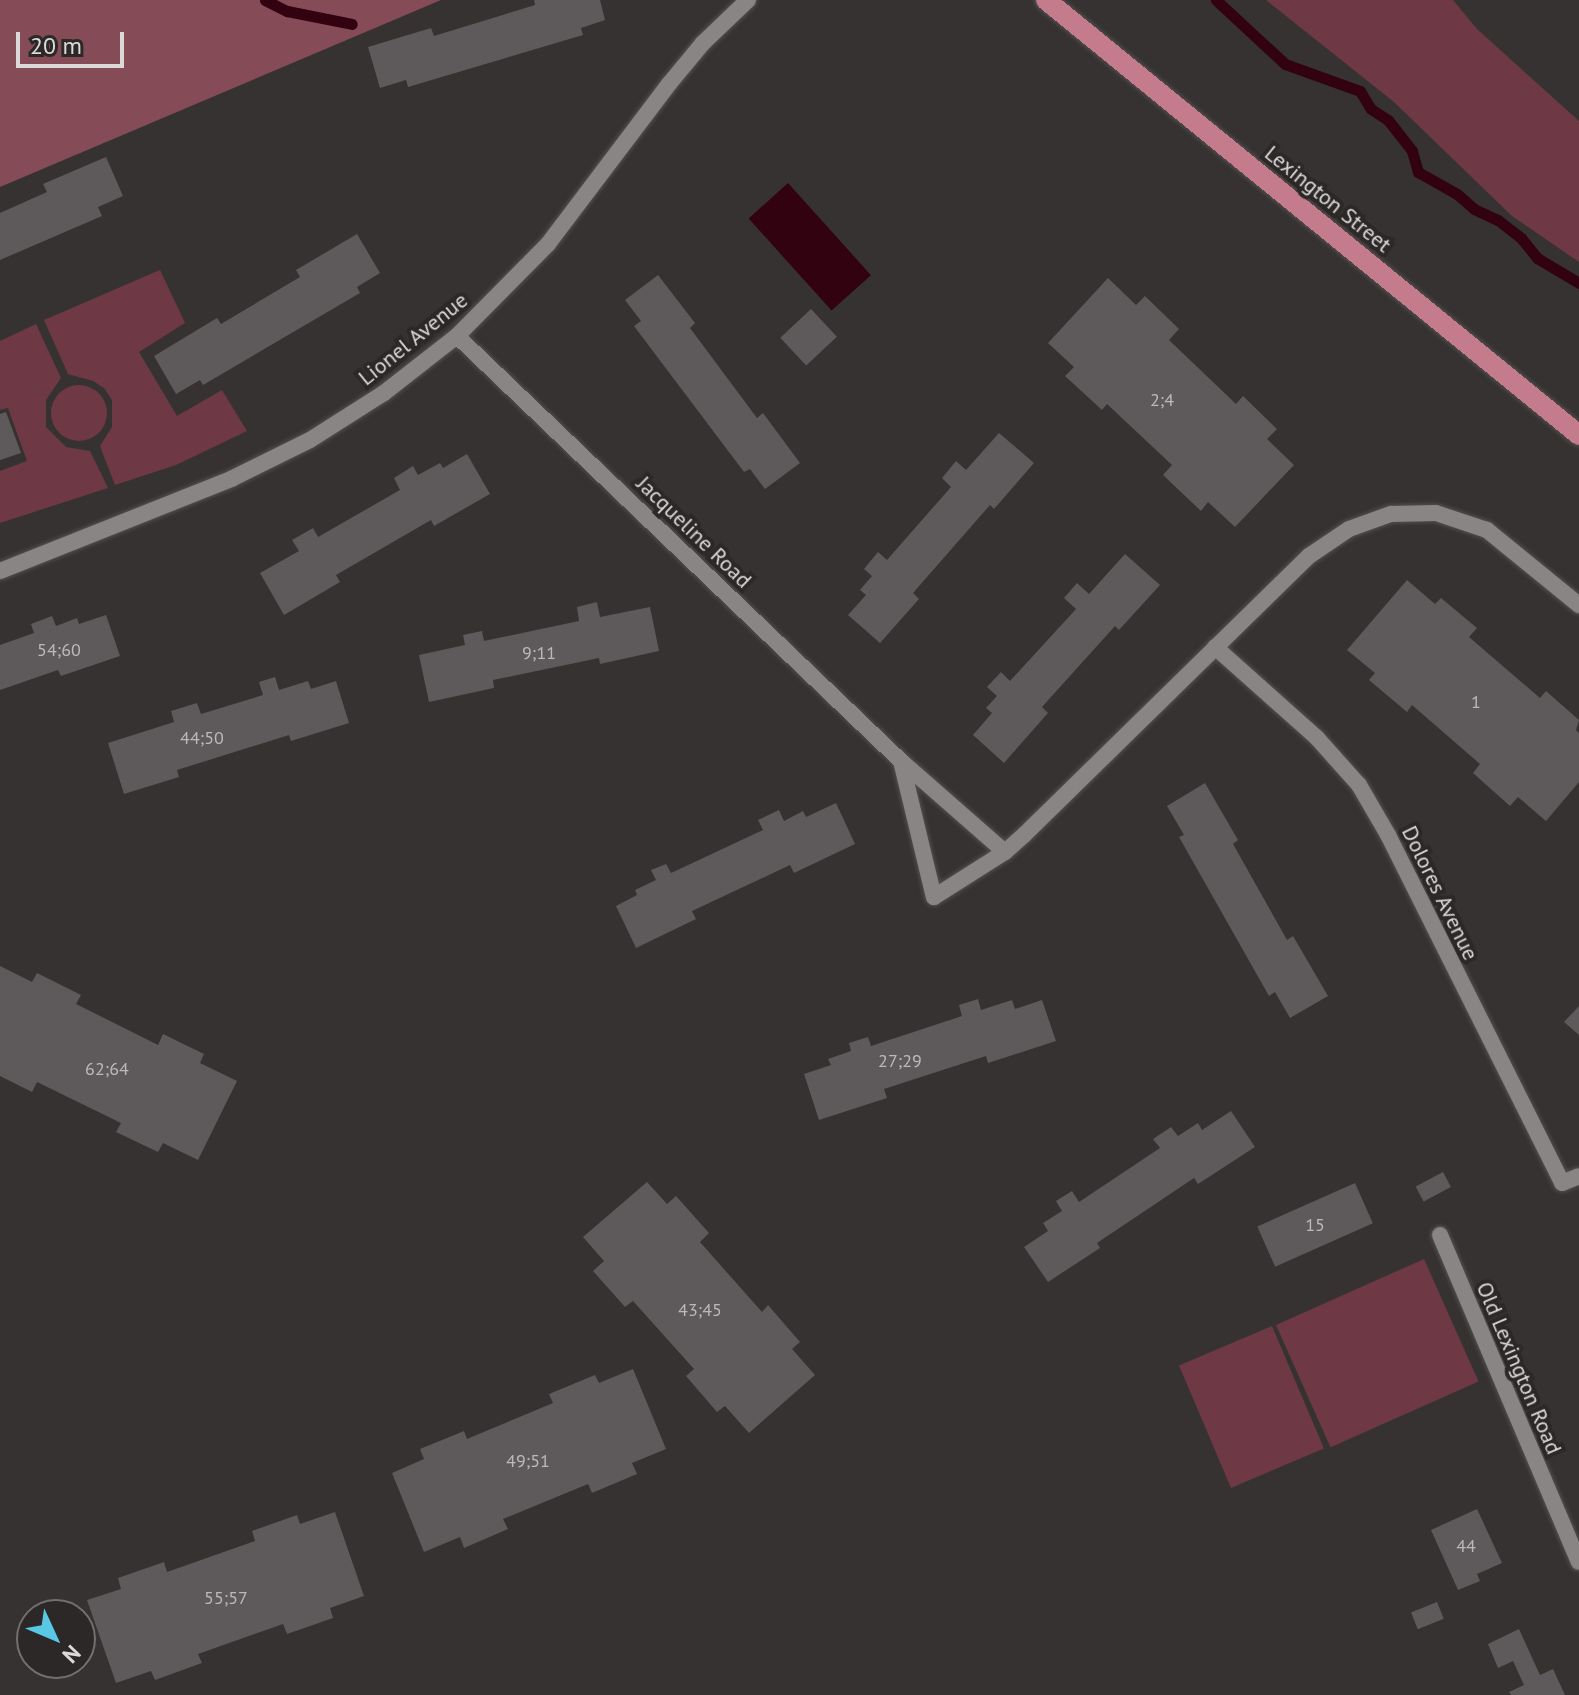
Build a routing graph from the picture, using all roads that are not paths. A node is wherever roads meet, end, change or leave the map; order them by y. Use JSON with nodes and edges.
{"nodes":[{"id":1,"x":748,"y":0,"type":"edge"},
{"id":2,"x":1046,"y":0,"type":"edge"},
{"id":3,"x":457,"y":336,"type":"junction"},
{"id":4,"x":1579,"y":435,"type":"edge"},
{"id":5,"x":0,"y":571,"type":"edge"},
{"id":6,"x":1579,"y":605,"type":"edge"},
{"id":7,"x":1215,"y":647,"type":"junction"},
{"id":8,"x":901,"y":761,"type":"junction"},
{"id":9,"x":1005,"y":852,"type":"junction"},
{"id":10,"x":1579,"y":1176,"type":"edge"},
{"id":11,"x":1440,"y":1235,"type":"dead end"},
{"id":12,"x":1579,"y":1562,"type":"edge"}],
"edges":[{"from":1,"to":3,"type":"street","name":"Lionel Avenue"},
{"from":2,"to":4,"type":"main road","name":"Lexington Street"},
{"from":3,"to":5,"type":"street","name":"Lionel Avenue"},
{"from":3,"to":8,"type":"street","name":"Jacqueline Road"},
{"from":6,"to":7,"type":"street"},
{"from":7,"to":9,"type":"street"},
{"from":7,"to":10,"type":"street","name":"Dolores Avenue"},
{"from":8,"to":9,"type":"street","name":"Jacqueline Road"},
{"from":8,"to":9,"type":"street"},
{"from":11,"to":12,"type":"street","name":"Old Lexington Road"}]}
